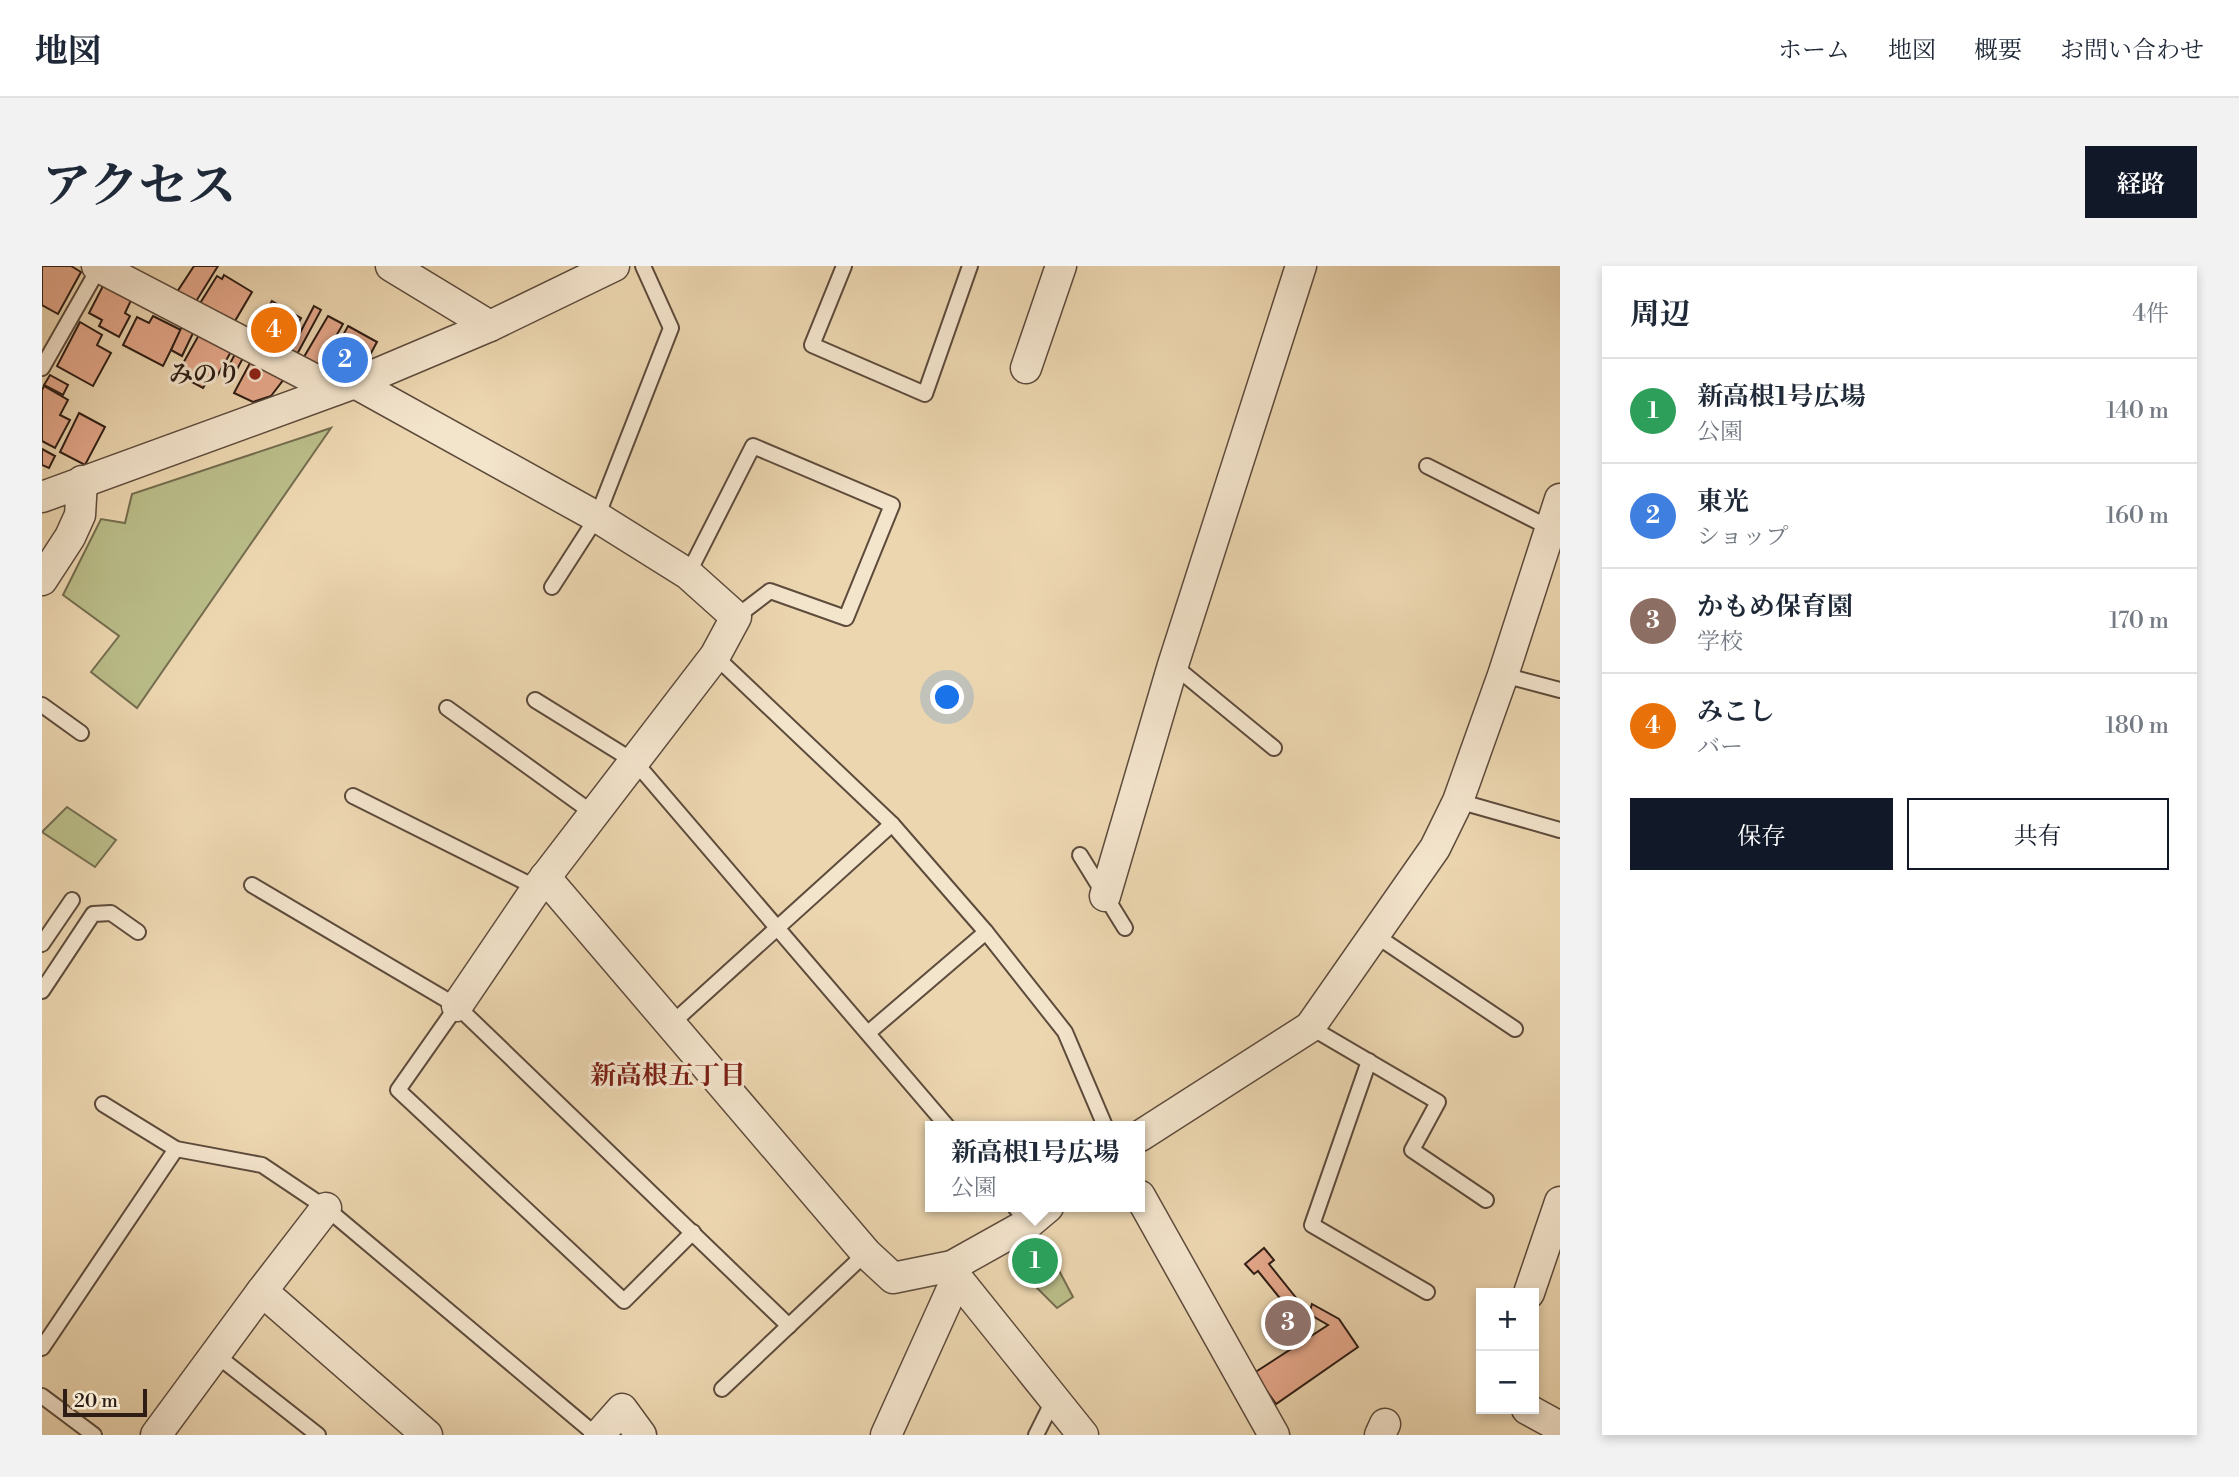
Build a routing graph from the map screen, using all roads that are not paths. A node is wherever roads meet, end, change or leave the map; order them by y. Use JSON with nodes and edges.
{"nodes":[{"id":1,"x":99,"y":266,"type":"edge"},
{"id":2,"x":391,"y":266,"type":"edge"},
{"id":3,"x":614,"y":266,"type":"edge"},
{"id":4,"x":643,"y":266,"type":"edge"},
{"id":5,"x":844,"y":266,"type":"edge"},
{"id":6,"x":970,"y":266,"type":"edge"},
{"id":7,"x":1060,"y":266,"type":"edge"},
{"id":8,"x":1301,"y":266,"type":"edge"},
{"id":9,"x":490,"y":326,"type":"junction"},
{"id":10,"x":42,"y":368,"type":"edge"},
{"id":11,"x":1026,"y":368,"type":"dead end"},
{"id":12,"x":345,"y":387,"type":"junction"},
{"id":13,"x":1427,"y":466,"type":"dead end"},
{"id":14,"x":82,"y":481,"type":"junction"},
{"id":15,"x":42,"y":497,"type":"edge"},
{"id":16,"x":1560,"y":499,"type":"edge"},
{"id":17,"x":597,"y":517,"type":"junction"},
{"id":18,"x":1555,"y":530,"type":"edge"},
{"id":19,"x":688,"y":573,"type":"junction"},
{"id":20,"x":42,"y":580,"type":"edge"},
{"id":21,"x":552,"y":587,"type":"dead end"},
{"id":22,"x":736,"y":617,"type":"junction"},
{"id":23,"x":715,"y":656,"type":"junction"},
{"id":24,"x":1173,"y":665,"type":"junction"},
{"id":25,"x":1503,"y":674,"type":"junction"},
{"id":26,"x":1560,"y":690,"type":"edge"},
{"id":27,"x":535,"y":700,"type":"dead end"},
{"id":28,"x":42,"y":705,"type":"edge"},
{"id":29,"x":447,"y":708,"type":"dead end"},
{"id":30,"x":81,"y":733,"type":"dead end"},
{"id":31,"x":1274,"y":748,"type":"dead end"},
{"id":32,"x":635,"y":762,"type":"junction"},
{"id":33,"x":353,"y":796,"type":"dead end"},
{"id":34,"x":1458,"y":801,"type":"junction"},
{"id":35,"x":594,"y":814,"type":"junction"},
{"id":36,"x":892,"y":824,"type":"junction"},
{"id":37,"x":1560,"y":830,"type":"edge"},
{"id":38,"x":1080,"y":855,"type":"dead end"},
{"id":39,"x":541,"y":883,"type":"junction"},
{"id":40,"x":252,"y":885,"type":"dead end"},
{"id":41,"x":1105,"y":896,"type":"junction"},
{"id":42,"x":72,"y":900,"type":"dead end"},
{"id":43,"x":777,"y":928,"type":"junction"},
{"id":44,"x":1125,"y":928,"type":"dead end"},
{"id":45,"x":138,"y":932,"type":"dead end"},
{"id":46,"x":986,"y":932,"type":"junction"},
{"id":47,"x":1375,"y":935,"type":"junction"},
{"id":48,"x":42,"y":944,"type":"edge"},
{"id":49,"x":42,"y":991,"type":"edge"},
{"id":50,"x":457,"y":1006,"type":"junction"},
{"id":51,"x":670,"y":1025,"type":"junction"},
{"id":52,"x":1310,"y":1027,"type":"junction"},
{"id":53,"x":1515,"y":1029,"type":"dead end"},
{"id":54,"x":867,"y":1033,"type":"junction"},
{"id":55,"x":1369,"y":1061,"type":"junction"},
{"id":56,"x":103,"y":1104,"type":"dead end"},
{"id":57,"x":943,"y":1121,"type":"edge"},
{"id":58,"x":1103,"y":1121,"type":"edge"},
{"id":59,"x":1145,"y":1133,"type":"edge"},
{"id":60,"x":176,"y":1149,"type":"junction"},
{"id":61,"x":1486,"y":1200,"type":"dead end"},
{"id":62,"x":1560,"y":1202,"type":"edge"},
{"id":63,"x":1145,"y":1205,"type":"edge"},
{"id":64,"x":326,"y":1208,"type":"junction"},
{"id":65,"x":1031,"y":1212,"type":"edge"},
{"id":66,"x":693,"y":1232,"type":"junction"},
{"id":67,"x":866,"y":1253,"type":"junction"},
{"id":68,"x":955,"y":1272,"type":"junction"},
{"id":69,"x":1531,"y":1288,"type":"edge"},
{"id":70,"x":262,"y":1291,"type":"junction"},
{"id":71,"x":1427,"y":1292,"type":"dead end"},
{"id":72,"x":789,"y":1326,"type":"junction"},
{"id":73,"x":42,"y":1348,"type":"edge"},
{"id":74,"x":215,"y":1354,"type":"junction"},
{"id":75,"x":722,"y":1389,"type":"dead end"},
{"id":76,"x":42,"y":1396,"type":"edge"},
{"id":77,"x":1054,"y":1397,"type":"junction"},
{"id":78,"x":1536,"y":1414,"type":"edge"},
{"id":79,"x":1560,"y":1427,"type":"edge"},
{"id":80,"x":94,"y":1435,"type":"edge"},
{"id":81,"x":156,"y":1435,"type":"edge"},
{"id":82,"x":318,"y":1435,"type":"edge"},
{"id":83,"x":426,"y":1435,"type":"edge"},
{"id":84,"x":598,"y":1435,"type":"edge"},
{"id":85,"x":641,"y":1435,"type":"edge"},
{"id":86,"x":886,"y":1435,"type":"edge"},
{"id":87,"x":1036,"y":1435,"type":"edge"},
{"id":88,"x":1083,"y":1435,"type":"edge"},
{"id":89,"x":1274,"y":1435,"type":"edge"}],
"edges":[{"from":1,"to":10,"type":"lane"},
{"from":1,"to":12,"type":"street"},
{"from":2,"to":9,"type":"street"},
{"from":3,"to":9,"type":"street"},
{"from":4,"to":17,"type":"lane"},
{"from":5,"to":6,"type":"lane"},
{"from":7,"to":11,"type":"street"},
{"from":8,"to":24,"type":"street"},
{"from":9,"to":12,"type":"street"},
{"from":12,"to":14,"type":"street"},
{"from":12,"to":17,"type":"street"},
{"from":13,"to":18,"type":"lane"},
{"from":14,"to":15,"type":"street"},
{"from":14,"to":20,"type":"street"},
{"from":16,"to":18,"type":"street"},
{"from":17,"to":19,"type":"street"},
{"from":17,"to":21,"type":"lane"},
{"from":18,"to":25,"type":"street"},
{"from":19,"to":22,"type":"street"},
{"from":19,"to":22,"type":"lane"},
{"from":22,"to":23,"type":"street"},
{"from":23,"to":32,"type":"street"},
{"from":23,"to":36,"type":"lane"},
{"from":24,"to":31,"type":"lane"},
{"from":24,"to":41,"type":"street"},
{"from":25,"to":26,"type":"lane"},
{"from":25,"to":34,"type":"street"},
{"from":27,"to":32,"type":"lane"},
{"from":28,"to":30,"type":"lane"},
{"from":29,"to":35,"type":"lane"},
{"from":32,"to":35,"type":"street"},
{"from":32,"to":43,"type":"lane"},
{"from":33,"to":39,"type":"lane"},
{"from":34,"to":37,"type":"lane"},
{"from":34,"to":47,"type":"street"},
{"from":35,"to":39,"type":"street"},
{"from":36,"to":43,"type":"lane"},
{"from":36,"to":46,"type":"lane"},
{"from":38,"to":41,"type":"lane"},
{"from":39,"to":50,"type":"street"},
{"from":39,"to":51,"type":"street"},
{"from":40,"to":50,"type":"lane"},
{"from":41,"to":44,"type":"lane"},
{"from":42,"to":48,"type":"lane"},
{"from":43,"to":51,"type":"lane"},
{"from":43,"to":54,"type":"lane"},
{"from":45,"to":49,"type":"lane"},
{"from":46,"to":54,"type":"lane"},
{"from":46,"to":58,"type":"lane"},
{"from":47,"to":52,"type":"street"},
{"from":47,"to":53,"type":"lane"},
{"from":50,"to":66,"type":"lane"},
{"from":50,"to":66,"type":"lane"},
{"from":51,"to":67,"type":"street"},
{"from":52,"to":55,"type":"lane"},
{"from":52,"to":59,"type":"street"},
{"from":54,"to":57,"type":"lane"},
{"from":55,"to":61,"type":"lane"},
{"from":55,"to":71,"type":"lane"},
{"from":56,"to":60,"type":"lane"},
{"from":60,"to":64,"type":"lane"},
{"from":60,"to":73,"type":"lane"},
{"from":62,"to":69,"type":"street"},
{"from":63,"to":89,"type":"street"},
{"from":64,"to":70,"type":"street"},
{"from":64,"to":84,"type":"lane"},
{"from":65,"to":68,"type":"street"},
{"from":66,"to":72,"type":"lane"},
{"from":67,"to":68,"type":"street"},
{"from":67,"to":72,"type":"lane"},
{"from":68,"to":77,"type":"street"},
{"from":68,"to":86,"type":"street"},
{"from":70,"to":74,"type":"street"},
{"from":70,"to":83,"type":"street"},
{"from":72,"to":75,"type":"lane"},
{"from":74,"to":81,"type":"street"},
{"from":74,"to":82,"type":"lane"},
{"from":76,"to":80,"type":"lane"},
{"from":77,"to":87,"type":"lane"},
{"from":77,"to":88,"type":"street"},
{"from":78,"to":79,"type":"street"},
{"from":84,"to":85,"type":"street"}]}
